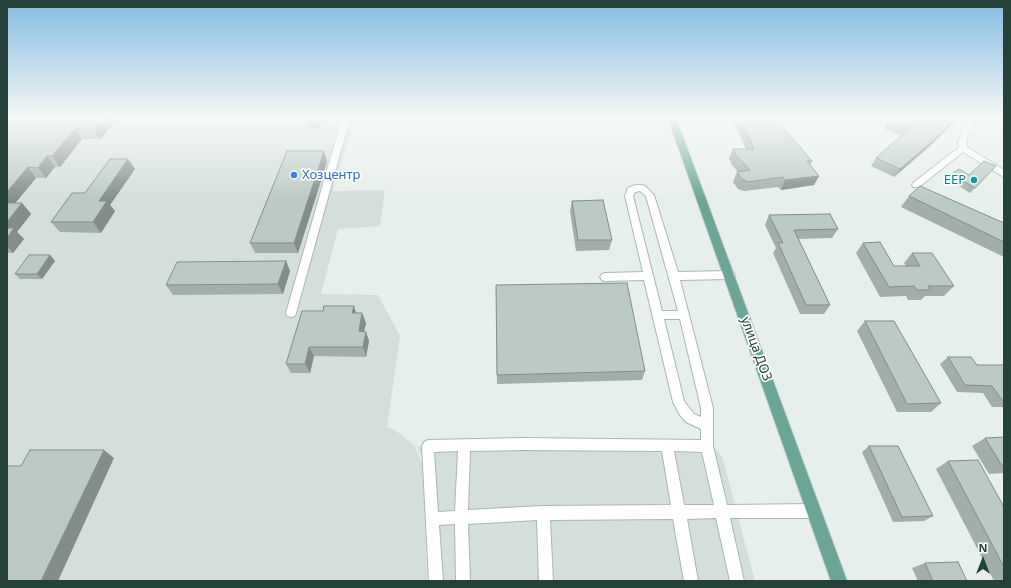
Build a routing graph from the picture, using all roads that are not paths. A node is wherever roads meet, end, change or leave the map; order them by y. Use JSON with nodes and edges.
{"nodes":[{"id":1,"x":338,"y":145,"type":"edge"},
{"id":2,"x":682,"y":145,"type":"edge"},
{"id":3,"x":963,"y":148,"type":"joint"},
{"id":4,"x":1004,"y":174,"type":"edge"},
{"id":5,"x":916,"y":185,"type":"dead end"},
{"id":6,"x":730,"y":275,"type":"junction"},
{"id":7,"x":648,"y":276,"type":"junction"},
{"id":8,"x":674,"y":276,"type":"junction"},
{"id":9,"x":605,"y":277,"type":"dead end"},
{"id":10,"x":291,"y":313,"type":"dead end"},
{"id":11,"x":659,"y":315,"type":"junction"},
{"id":12,"x":684,"y":315,"type":"junction"},
{"id":13,"x":706,"y":424,"type":"junction"},
{"id":14,"x":667,"y":445,"type":"junction"},
{"id":15,"x":464,"y":446,"type":"junction"},
{"id":16,"x":707,"y":446,"type":"junction"},
{"id":17,"x":722,"y":510,"type":"junction"},
{"id":18,"x":814,"y":510,"type":"junction"},
{"id":19,"x":679,"y":511,"type":"junction"},
{"id":20,"x":543,"y":513,"type":"junction"},
{"id":21,"x":461,"y":517,"type":"junction"},
{"id":22,"x":432,"y":519,"type":"junction"},
{"id":23,"x":436,"y":581,"type":"edge"},
{"id":24,"x":463,"y":581,"type":"edge"},
{"id":25,"x":546,"y":581,"type":"edge"},
{"id":26,"x":691,"y":581,"type":"edge"},
{"id":27,"x":737,"y":581,"type":"edge"},
{"id":28,"x":839,"y":581,"type":"edge"}],
"edges":[{"from":1,"to":10,"type":"street"},
{"from":2,"to":6,"type":"main road","name":"улица ДОЗ"},
{"from":3,"to":4,"type":"street"},
{"from":3,"to":5,"type":"street"},
{"from":6,"to":8,"type":"street"},
{"from":6,"to":18,"type":"main road","name":"улица ДОЗ"},
{"from":7,"to":8,"type":"street"},
{"from":7,"to":9,"type":"street"},
{"from":7,"to":11,"type":"street"},
{"from":8,"to":12,"type":"street"},
{"from":11,"to":12,"type":"street"},
{"from":11,"to":13,"type":"street"},
{"from":12,"to":13,"type":"street"},
{"from":13,"to":16,"type":"street"},
{"from":14,"to":15,"type":"street"},
{"from":14,"to":16,"type":"street"},
{"from":14,"to":19,"type":"street"},
{"from":15,"to":21,"type":"street"},
{"from":15,"to":22,"type":"street"},
{"from":16,"to":17,"type":"street"},
{"from":17,"to":18,"type":"street"},
{"from":17,"to":19,"type":"street"},
{"from":17,"to":27,"type":"street"},
{"from":18,"to":28,"type":"main road","name":"улица ДОЗ"},
{"from":19,"to":20,"type":"street"},
{"from":19,"to":26,"type":"street"},
{"from":20,"to":21,"type":"street"},
{"from":20,"to":25,"type":"street"},
{"from":21,"to":22,"type":"street"},
{"from":21,"to":24,"type":"street"},
{"from":22,"to":23,"type":"street"}]}
